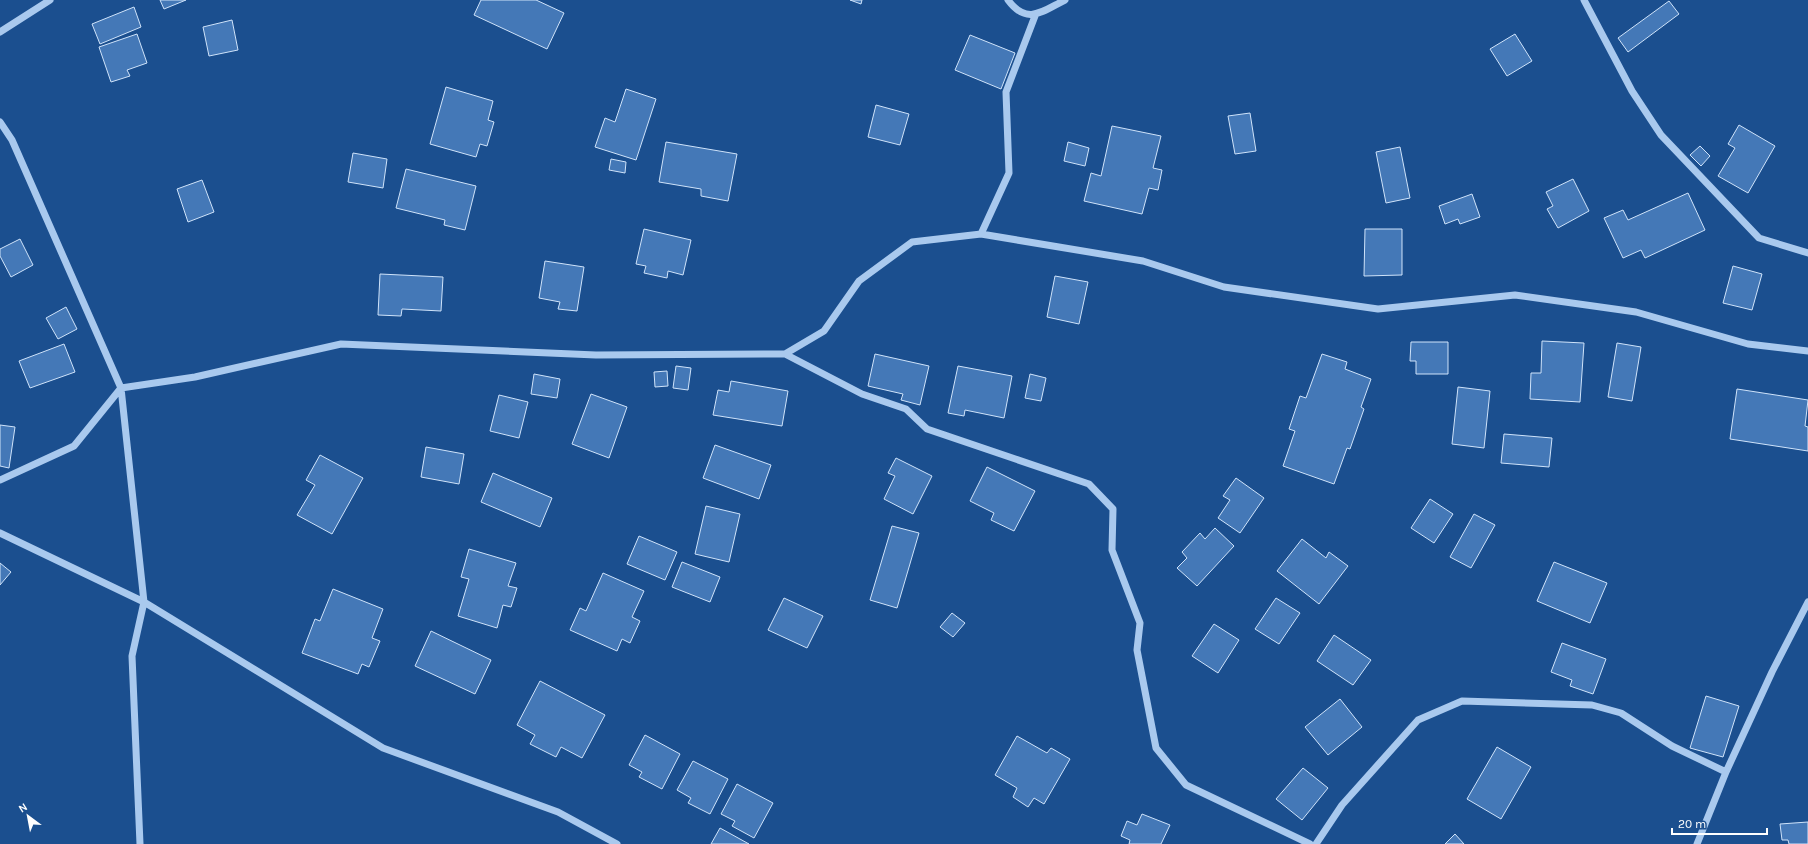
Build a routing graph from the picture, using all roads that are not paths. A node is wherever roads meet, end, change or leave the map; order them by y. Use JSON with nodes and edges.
{"nodes":[{"id":1,"x":50,"y":0,"type":"edge"},
{"id":2,"x":1008,"y":0,"type":"edge"},
{"id":3,"x":1065,"y":0,"type":"edge"},
{"id":4,"x":1584,"y":0,"type":"edge"},
{"id":5,"x":1035,"y":16,"type":"junction"},
{"id":6,"x":0,"y":32,"type":"edge"},
{"id":7,"x":0,"y":122,"type":"edge"},
{"id":8,"x":981,"y":234,"type":"junction"},
{"id":9,"x":1808,"y":253,"type":"edge"},
{"id":10,"x":1808,"y":351,"type":"edge"},
{"id":11,"x":786,"y":354,"type":"junction"},
{"id":12,"x":122,"y":388,"type":"junction"},
{"id":13,"x":0,"y":480,"type":"edge"},
{"id":14,"x":0,"y":533,"type":"edge"},
{"id":15,"x":144,"y":602,"type":"junction"},
{"id":16,"x":1808,"y":602,"type":"edge"},
{"id":17,"x":1726,"y":772,"type":"junction"},
{"id":18,"x":140,"y":844,"type":"edge"},
{"id":19,"x":617,"y":844,"type":"edge"},
{"id":20,"x":1310,"y":844,"type":"edge"},
{"id":21,"x":1316,"y":844,"type":"edge"},
{"id":22,"x":1697,"y":844,"type":"edge"}],
"edges":[{"from":1,"to":6,"type":"street"},
{"from":2,"to":5,"type":"street"},
{"from":3,"to":5,"type":"street"},
{"from":4,"to":9,"type":"street"},
{"from":5,"to":8,"type":"street"},
{"from":7,"to":12,"type":"street"},
{"from":8,"to":10,"type":"street"},
{"from":8,"to":11,"type":"street"},
{"from":11,"to":12,"type":"street"},
{"from":11,"to":20,"type":"street"},
{"from":12,"to":13,"type":"street"},
{"from":12,"to":15,"type":"street"},
{"from":14,"to":15,"type":"street"},
{"from":15,"to":18,"type":"street"},
{"from":15,"to":19,"type":"street"},
{"from":16,"to":17,"type":"street"},
{"from":17,"to":21,"type":"street"},
{"from":17,"to":22,"type":"street"}]}
